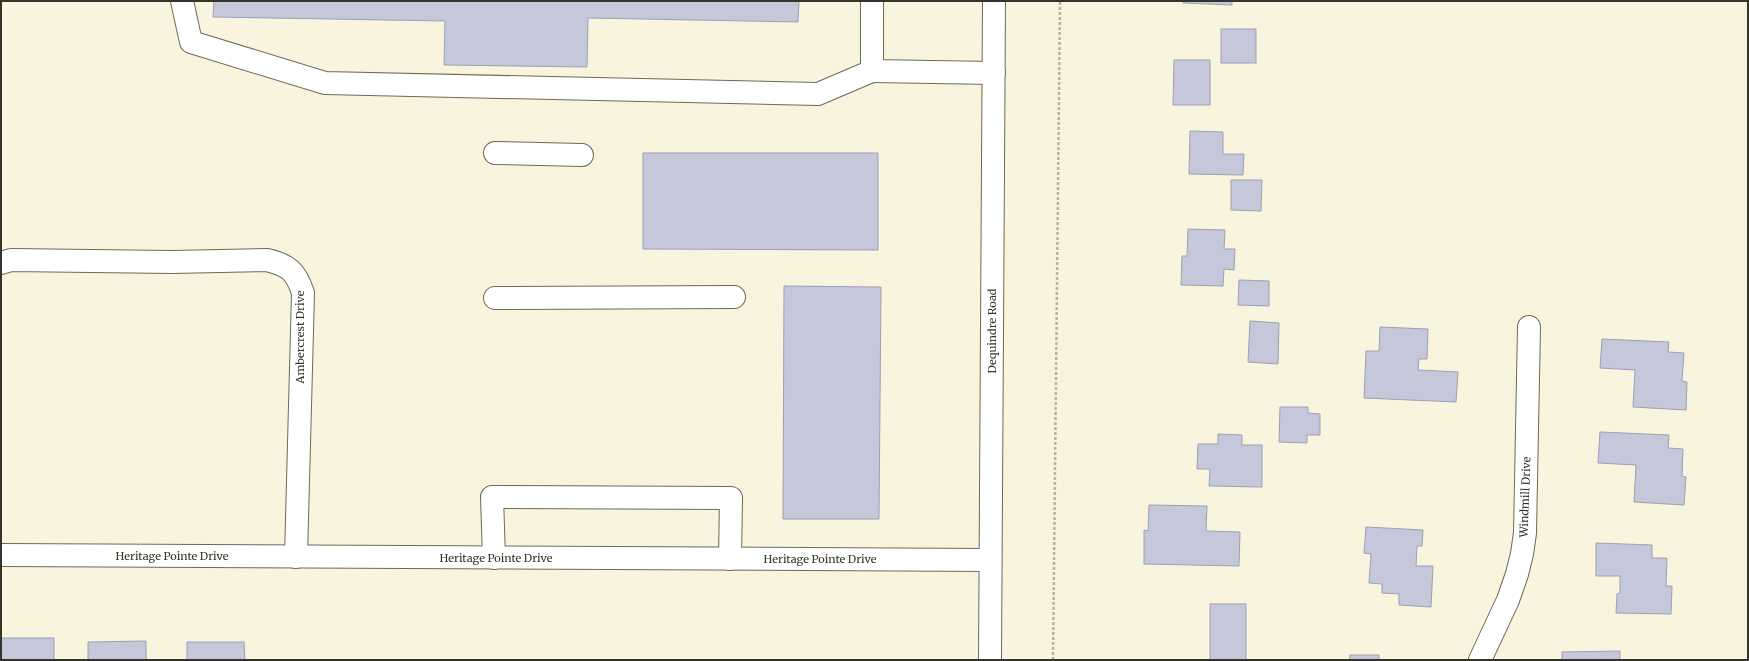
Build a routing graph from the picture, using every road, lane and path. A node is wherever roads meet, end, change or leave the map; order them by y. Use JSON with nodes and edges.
{"nodes":[{"id":1,"x":182,"y":1,"type":"edge"},
{"id":2,"x":872,"y":1,"type":"edge"},
{"id":3,"x":994,"y":1,"type":"edge"},
{"id":4,"x":1060,"y":1,"type":"edge"},
{"id":5,"x":872,"y":71,"type":"junction"},
{"id":6,"x":994,"y":73,"type":"junction"},
{"id":7,"x":495,"y":153,"type":"dead end"},
{"id":8,"x":582,"y":155,"type":"dead end"},
{"id":9,"x":1,"y":263,"type":"edge"},
{"id":10,"x":734,"y":297,"type":"dead end"},
{"id":11,"x":495,"y":298,"type":"dead end"},
{"id":12,"x":1529,"y":327,"type":"dead end"},
{"id":13,"x":1,"y":555,"type":"edge"},
{"id":14,"x":296,"y":556,"type":"junction"},
{"id":15,"x":494,"y":558,"type":"junction"},
{"id":16,"x":730,"y":559,"type":"junction"},
{"id":17,"x":990,"y":560,"type":"junction"},
{"id":18,"x":990,"y":660,"type":"edge"},
{"id":19,"x":1053,"y":660,"type":"edge"},
{"id":20,"x":1480,"y":660,"type":"edge"}],
"edges":[{"from":1,"to":5,"type":"street"},
{"from":2,"to":5,"type":"street"},
{"from":3,"to":6,"type":"street","name":"Dequindre Road"},
{"from":4,"to":19,"type":"path"},
{"from":5,"to":6,"type":"street"},
{"from":6,"to":17,"type":"street","name":"Dequindre Road"},
{"from":7,"to":8,"type":"street"},
{"from":9,"to":14,"type":"street","name":"Ambercrest Drive"},
{"from":10,"to":11,"type":"street"},
{"from":12,"to":20,"type":"street","name":"Windmill Drive"},
{"from":13,"to":14,"type":"street","name":"Heritage Pointe Drive"},
{"from":14,"to":15,"type":"street","name":"Heritage Pointe Drive"},
{"from":15,"to":16,"type":"street","name":"Heritage Pointe Drive"},
{"from":15,"to":16,"type":"street"},
{"from":16,"to":17,"type":"street","name":"Heritage Pointe Drive"},
{"from":17,"to":18,"type":"street","name":"Dequindre Road"}]}
